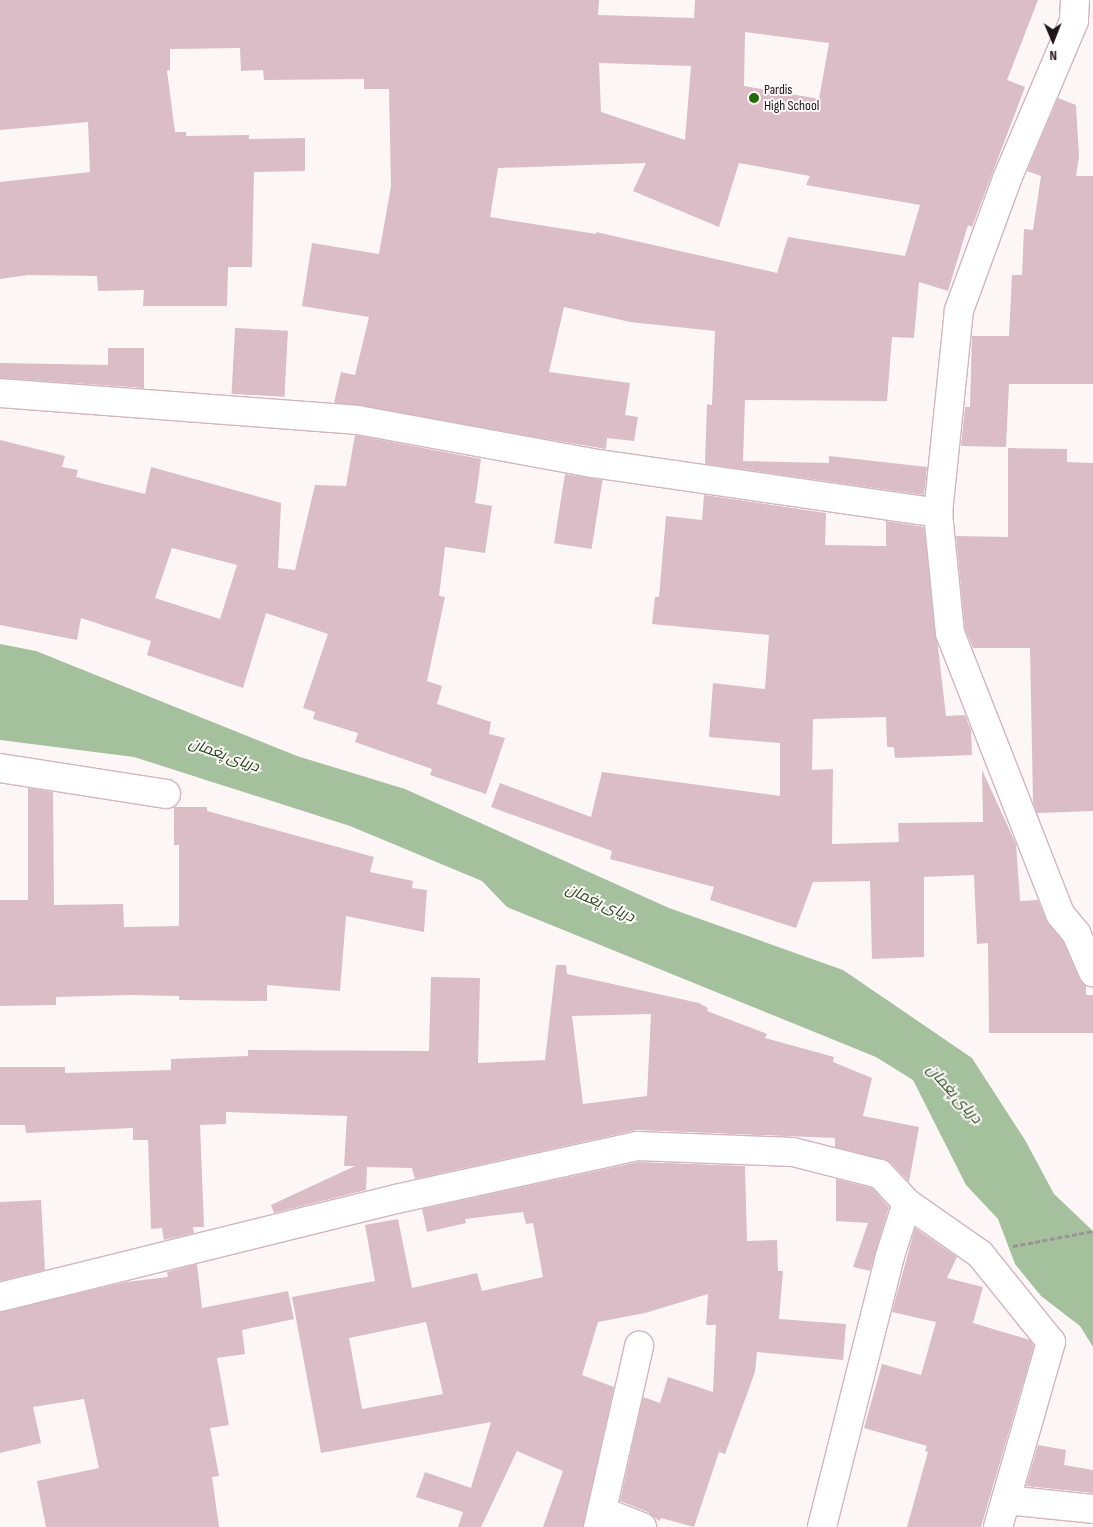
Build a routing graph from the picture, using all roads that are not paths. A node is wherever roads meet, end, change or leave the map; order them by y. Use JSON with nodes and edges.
{"nodes":[{"id":1,"x":1075,"y":0,"type":"edge"},
{"id":2,"x":0,"y":394,"type":"edge"},
{"id":3,"x":938,"y":513,"type":"junction"},
{"id":4,"x":0,"y":768,"type":"edge"},
{"id":5,"x":166,"y":794,"type":"dead end"},
{"id":6,"x":1060,"y":914,"type":"junction"},
{"id":7,"x":1093,"y":921,"type":"edge"},
{"id":8,"x":1093,"y":972,"type":"edge"},
{"id":9,"x":907,"y":1203,"type":"junction"},
{"id":10,"x":0,"y":1297,"type":"edge"},
{"id":11,"x":639,"y":1346,"type":"dead end"},
{"id":12,"x":1006,"y":1500,"type":"junction"},
{"id":13,"x":1093,"y":1509,"type":"edge"},
{"id":14,"x":601,"y":1519,"type":"edge"},
{"id":15,"x":642,"y":1527,"type":"edge"},
{"id":16,"x":822,"y":1527,"type":"edge"},
{"id":17,"x":998,"y":1527,"type":"edge"}],
"edges":[{"from":1,"to":3,"type":"street"},
{"from":2,"to":3,"type":"street"},
{"from":3,"to":6,"type":"street"},
{"from":4,"to":5,"type":"street"},
{"from":6,"to":7,"type":"street"},
{"from":6,"to":8,"type":"street"},
{"from":9,"to":10,"type":"street"},
{"from":9,"to":12,"type":"street"},
{"from":9,"to":16,"type":"street"},
{"from":11,"to":14,"type":"street"},
{"from":12,"to":13,"type":"street"},
{"from":12,"to":17,"type":"street"},
{"from":14,"to":15,"type":"street"}]}
